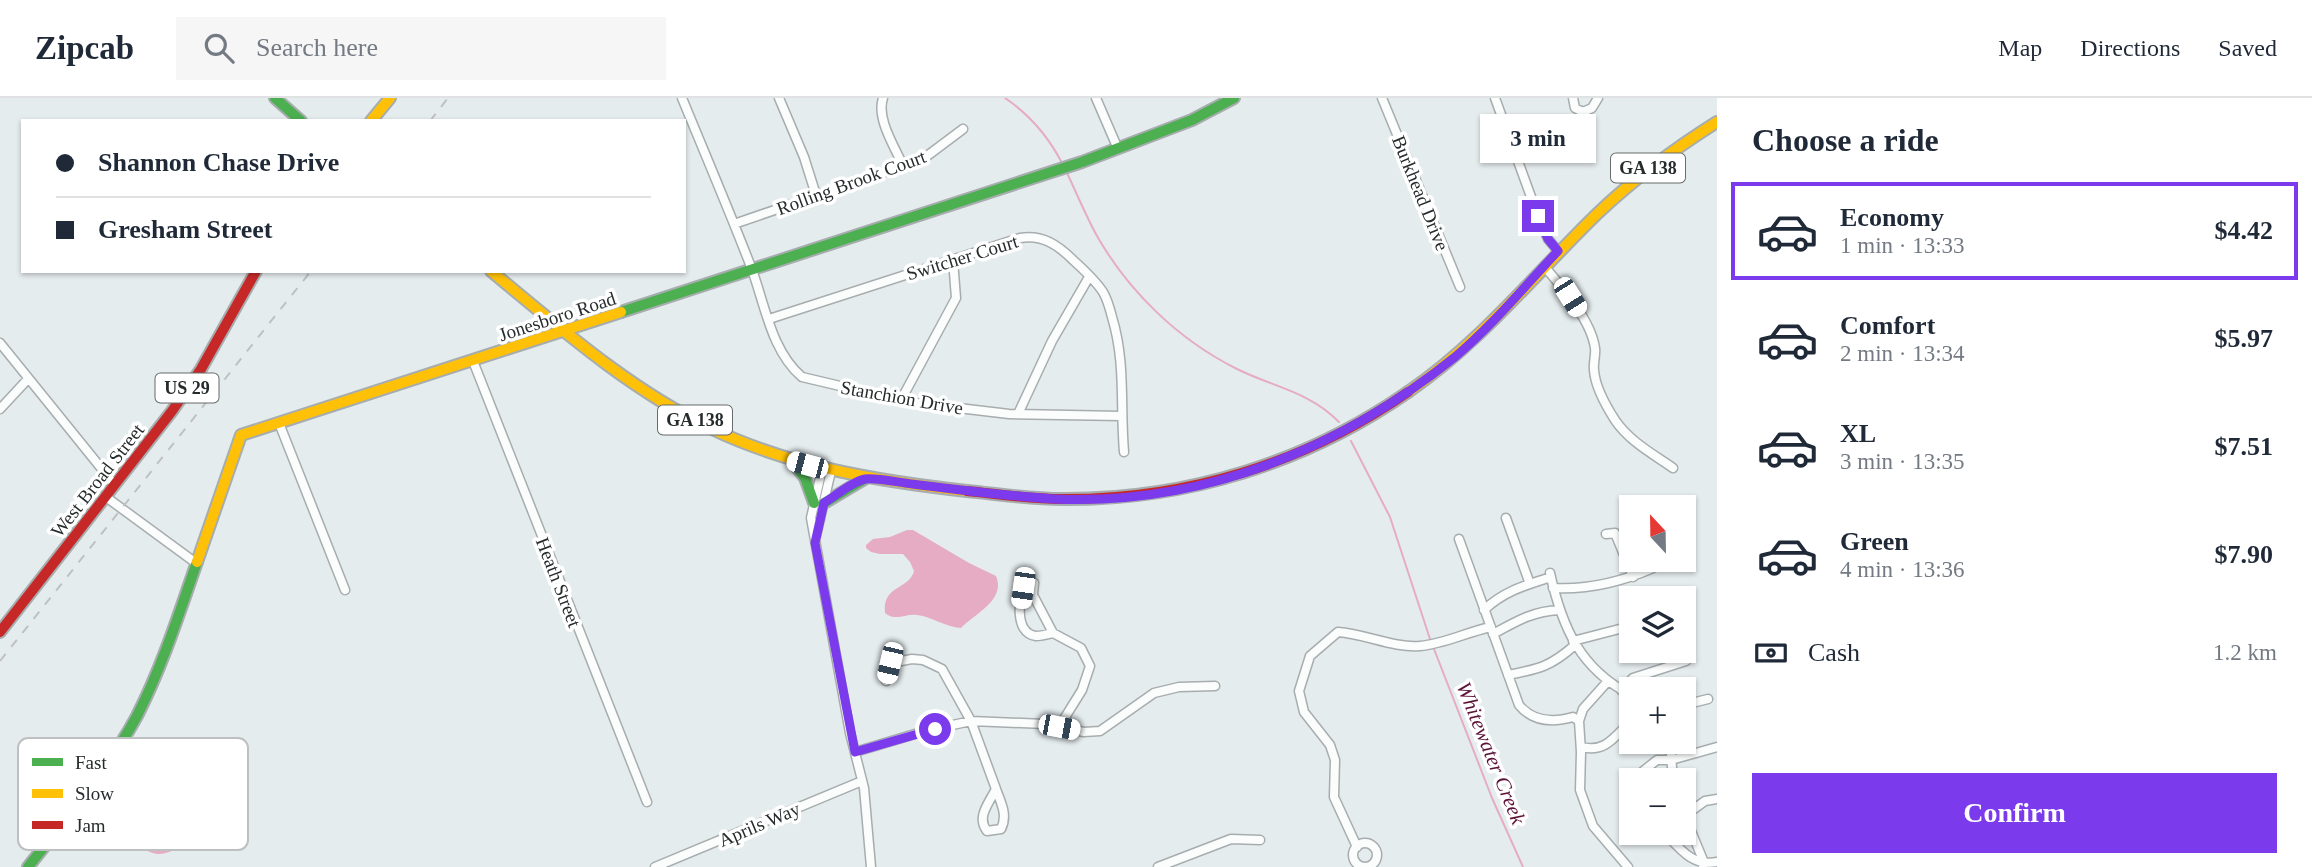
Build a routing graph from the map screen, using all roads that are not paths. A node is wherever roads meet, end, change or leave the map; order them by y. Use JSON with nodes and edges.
{"nodes":[{"id":1,"x":266,"y":98,"type":"edge"},
{"id":2,"x":390,"y":98,"type":"edge"},
{"id":3,"x":682,"y":98,"type":"edge"},
{"id":4,"x":779,"y":98,"type":"edge"},
{"id":5,"x":883,"y":98,"type":"edge"},
{"id":6,"x":1096,"y":98,"type":"edge"},
{"id":7,"x":1234,"y":98,"type":"edge"},
{"id":8,"x":1382,"y":98,"type":"edge"},
{"id":9,"x":1495,"y":98,"type":"edge"},
{"id":10,"x":1573,"y":98,"type":"edge"},
{"id":11,"x":1598,"y":98,"type":"edge"},
{"id":12,"x":277,"y":101,"type":"edge"},
{"id":13,"x":299,"y":119,"type":"edge"},
{"id":14,"x":374,"y":119,"type":"edge"},
{"id":15,"x":1717,"y":122,"type":"edge"},
{"id":16,"x":962,"y":129,"type":"dead end"},
{"id":17,"x":1118,"y":149,"type":"junction"},
{"id":18,"x":903,"y":166,"type":"junction"},
{"id":19,"x":816,"y":195,"type":"junction"},
{"id":20,"x":734,"y":224,"type":"junction"},
{"id":21,"x":1558,"y":251,"type":"junction"},
{"id":22,"x":953,"y":260,"type":"junction"},
{"id":23,"x":1544,"y":266,"type":"junction"},
{"id":24,"x":752,"y":271,"type":"junction"},
{"id":25,"x":255,"y":273,"type":"edge"},
{"id":26,"x":494,"y":273,"type":"edge"},
{"id":27,"x":1089,"y":277,"type":"junction"},
{"id":28,"x":1460,"y":287,"type":"dead end"},
{"id":29,"x":769,"y":319,"type":"junction"},
{"id":30,"x":567,"y":331,"type":"junction"},
{"id":31,"x":0,"y":343,"type":"edge"},
{"id":32,"x":473,"y":361,"type":"junction"},
{"id":33,"x":27,"y":380,"type":"junction"},
{"id":34,"x":901,"y":400,"type":"junction"},
{"id":35,"x":0,"y":409,"type":"edge"},
{"id":36,"x":1017,"y":414,"type":"junction"},
{"id":37,"x":1121,"y":416,"type":"junction"},
{"id":38,"x":279,"y":423,"type":"junction"},
{"id":39,"x":1125,"y":452,"type":"dead end"},
{"id":40,"x":792,"y":461,"type":"junction"},
{"id":41,"x":1673,"y":468,"type":"dead end"},
{"id":42,"x":827,"y":470,"type":"junction"},
{"id":43,"x":866,"y":478,"type":"junction"},
{"id":44,"x":114,"y":484,"type":"junction"},
{"id":45,"x":106,"y":497,"type":"junction"},
{"id":46,"x":819,"y":503,"type":"junction"},
{"id":47,"x":1506,"y":518,"type":"dead end"},
{"id":48,"x":1606,"y":534,"type":"dead end"},
{"id":49,"x":1459,"y":539,"type":"dead end"},
{"id":50,"x":196,"y":564,"type":"junction"},
{"id":51,"x":1644,"y":572,"type":"edge"},
{"id":52,"x":1633,"y":577,"type":"junction"},
{"id":53,"x":1531,"y":583,"type":"junction"},
{"id":54,"x":1553,"y":587,"type":"junction"},
{"id":55,"x":345,"y":590,"type":"dead end"},
{"id":56,"x":1484,"y":610,"type":"junction"},
{"id":57,"x":1559,"y":610,"type":"junction"},
{"id":58,"x":1619,"y":630,"type":"edge"},
{"id":59,"x":1492,"y":631,"type":"junction"},
{"id":60,"x":0,"y":632,"type":"edge"},
{"id":61,"x":1054,"y":633,"type":"junction"},
{"id":62,"x":1574,"y":643,"type":"junction"},
{"id":63,"x":1680,"y":663,"type":"edge"},
{"id":64,"x":1507,"y":675,"type":"junction"},
{"id":65,"x":1636,"y":677,"type":"edge"},
{"id":66,"x":886,"y":681,"type":"dead end"},
{"id":67,"x":1608,"y":681,"type":"junction"},
{"id":68,"x":1215,"y":686,"type":"dead end"},
{"id":69,"x":1619,"y":689,"type":"edge"},
{"id":70,"x":1708,"y":699,"type":"dead end"},
{"id":71,"x":1696,"y":702,"type":"edge"},
{"id":72,"x":971,"y":721,"type":"junction"},
{"id":73,"x":1578,"y":721,"type":"junction"},
{"id":74,"x":1059,"y":727,"type":"junction"},
{"id":75,"x":1619,"y":732,"type":"edge"},
{"id":76,"x":123,"y":738,"type":"edge"},
{"id":77,"x":1581,"y":747,"type":"junction"},
{"id":78,"x":1717,"y":747,"type":"edge"},
{"id":79,"x":855,"y":752,"type":"junction"},
{"id":80,"x":1671,"y":754,"type":"edge"},
{"id":81,"x":1671,"y":760,"type":"junction"},
{"id":82,"x":1647,"y":768,"type":"edge"},
{"id":83,"x":1672,"y":768,"type":"edge"},
{"id":84,"x":862,"y":781,"type":"junction"},
{"id":85,"x":996,"y":789,"type":"junction"},
{"id":86,"x":1717,"y":799,"type":"edge"},
{"id":87,"x":647,"y":802,"type":"dead end"},
{"id":88,"x":1696,"y":807,"type":"edge"},
{"id":89,"x":1260,"y":840,"type":"dead end"},
{"id":90,"x":1676,"y":845,"type":"edge"},
{"id":91,"x":1695,"y":845,"type":"edge"},
{"id":92,"x":1357,"y":846,"type":"dead end"},
{"id":93,"x":42,"y":850,"type":"edge"},
{"id":94,"x":1717,"y":862,"type":"edge"},
{"id":95,"x":1703,"y":866,"type":"edge"},
{"id":96,"x":29,"y":867,"type":"edge"},
{"id":97,"x":655,"y":867,"type":"edge"},
{"id":98,"x":871,"y":867,"type":"edge"},
{"id":99,"x":1158,"y":867,"type":"edge"},
{"id":100,"x":1628,"y":867,"type":"edge"}],
"edges":[{"from":1,"to":12,"type":"main road"},
{"from":2,"to":14,"type":"main road"},
{"from":3,"to":20,"type":"street","name":"Stanchion Drive"},
{"from":4,"to":19,"type":"street"},
{"from":5,"to":18,"type":"street"},
{"from":6,"to":17,"type":"street"},
{"from":7,"to":17,"type":"main road","name":"Jonesboro Road"},
{"from":8,"to":28,"type":"street","name":"Burkhead Drive"},
{"from":9,"to":21,"type":"street"},
{"from":10,"to":11,"type":"street"},
{"from":12,"to":13,"type":"main road"},
{"from":15,"to":21,"type":"main road","number":"GA 138"},
{"from":16,"to":18,"type":"street","name":"Rolling Brook Court"},
{"from":17,"to":24,"type":"main road","name":"Jonesboro Road"},
{"from":18,"to":19,"type":"street","name":"Rolling Brook Court"},
{"from":19,"to":20,"type":"street","name":"Rolling Brook Court"},
{"from":20,"to":24,"type":"street","name":"Stanchion Drive"},
{"from":21,"to":23,"type":"main road","number":"GA 138"},
{"from":22,"to":27,"type":"street","name":"Switcher Court"},
{"from":22,"to":29,"type":"street","name":"Switcher Court"},
{"from":22,"to":34,"type":"street"},
{"from":23,"to":41,"type":"street"},
{"from":23,"to":43,"type":"main road","number":"GA 138"},
{"from":24,"to":29,"type":"street","name":"Stanchion Drive"},
{"from":24,"to":30,"type":"main road","name":"Jonesboro Road"},
{"from":25,"to":44,"type":"main road","name":"West Broad Street","number":"US 29"},
{"from":26,"to":30,"type":"main road","number":"GA 138"},
{"from":27,"to":36,"type":"street"},
{"from":27,"to":37,"type":"street","name":"Switcher Court"},
{"from":29,"to":34,"type":"street","name":"Stanchion Drive"},
{"from":30,"to":32,"type":"main road","name":"Jonesboro Road"},
{"from":30,"to":40,"type":"main road","number":"GA 138"},
{"from":31,"to":33,"type":"street"},
{"from":32,"to":38,"type":"main road","name":"Jonesboro Road"},
{"from":32,"to":87,"type":"street","name":"Heath Street"},
{"from":33,"to":35,"type":"street"},
{"from":33,"to":44,"type":"street"},
{"from":34,"to":36,"type":"street","name":"Stanchion Drive"},
{"from":36,"to":37,"type":"street","name":"Stanchion Drive"},
{"from":37,"to":39,"type":"street","name":"Switcher Court"},
{"from":38,"to":50,"type":"main road","name":"Jonesboro Road"},
{"from":38,"to":55,"type":"street"},
{"from":40,"to":42,"type":"main road","number":"GA 138"},
{"from":40,"to":46,"type":"main road"},
{"from":42,"to":43,"type":"main road","number":"GA 138"},
{"from":42,"to":46,"type":"street"},
{"from":43,"to":46,"type":"main road"},
{"from":44,"to":45,"type":"main road","name":"West Broad Street","number":"US 29"},
{"from":45,"to":50,"type":"street"},
{"from":45,"to":60,"type":"main road","name":"West Broad Street","number":"US 29"},
{"from":46,"to":79,"type":"street"},
{"from":47,"to":53,"type":"street"},
{"from":48,"to":52,"type":"street"},
{"from":49,"to":56,"type":"street"},
{"from":50,"to":76,"type":"main road"},
{"from":51,"to":52,"type":"street"},
{"from":52,"to":54,"type":"street"},
{"from":53,"to":54,"type":"street"},
{"from":53,"to":56,"type":"street"},
{"from":54,"to":57,"type":"street"},
{"from":56,"to":59,"type":"street"},
{"from":57,"to":59,"type":"street"},
{"from":57,"to":62,"type":"street"},
{"from":58,"to":62,"type":"street"},
{"from":59,"to":64,"type":"street"},
{"from":59,"to":92,"type":"street"},
{"from":61,"to":61,"type":"street"},
{"from":61,"to":74,"type":"street"},
{"from":62,"to":64,"type":"street"},
{"from":62,"to":67,"type":"street"},
{"from":63,"to":65,"type":"street"},
{"from":64,"to":73,"type":"street"},
{"from":66,"to":72,"type":"street"},
{"from":67,"to":69,"type":"street"},
{"from":67,"to":73,"type":"street"},
{"from":68,"to":74,"type":"street"},
{"from":70,"to":71,"type":"street"},
{"from":72,"to":74,"type":"street"},
{"from":72,"to":79,"type":"street"},
{"from":72,"to":85,"type":"street"},
{"from":73,"to":77,"type":"street"},
{"from":75,"to":77,"type":"street"},
{"from":77,"to":100,"type":"street"},
{"from":78,"to":81,"type":"street"},
{"from":79,"to":84,"type":"street"},
{"from":80,"to":81,"type":"street"},
{"from":81,"to":82,"type":"street"},
{"from":81,"to":83,"type":"street"},
{"from":84,"to":97,"type":"street","name":"Aprils Way"},
{"from":84,"to":98,"type":"street"},
{"from":85,"to":85,"type":"street"},
{"from":86,"to":88,"type":"street"},
{"from":89,"to":99,"type":"street"},
{"from":90,"to":95,"type":"street"},
{"from":91,"to":95,"type":"street"},
{"from":93,"to":96,"type":"main road"},
{"from":94,"to":95,"type":"street"}]}
